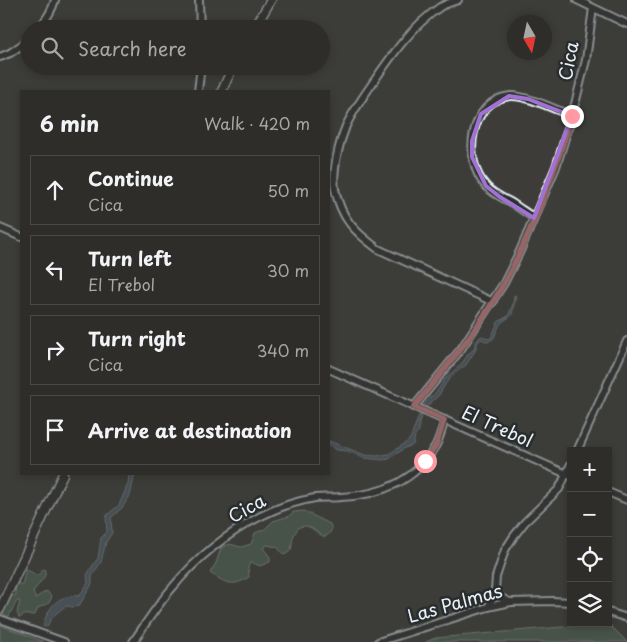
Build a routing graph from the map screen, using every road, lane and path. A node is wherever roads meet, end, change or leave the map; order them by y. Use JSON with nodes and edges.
{"nodes":[{"id":1,"x":55,"y":0,"type":"edge"},
{"id":2,"x":199,"y":0,"type":"edge"},
{"id":3,"x":271,"y":0,"type":"edge"},
{"id":4,"x":458,"y":0,"type":"edge"},
{"id":5,"x":577,"y":0,"type":"edge"},
{"id":6,"x":440,"y":3,"type":"edge"},
{"id":7,"x":593,"y":8,"type":"junction"},
{"id":8,"x":46,"y":20,"type":"edge"},
{"id":9,"x":200,"y":20,"type":"edge"},
{"id":10,"x":259,"y":20,"type":"edge"},
{"id":11,"x":627,"y":24,"type":"edge"},
{"id":12,"x":20,"y":46,"type":"edge"},
{"id":13,"x":0,"y":57,"type":"edge"},
{"id":14,"x":200,"y":75,"type":"edge"},
{"id":15,"x":230,"y":75,"type":"edge"},
{"id":16,"x":198,"y":90,"type":"edge"},
{"id":17,"x":222,"y":90,"type":"edge"},
{"id":18,"x":572,"y":116,"type":"junction"},
{"id":19,"x":534,"y":218,"type":"junction"},
{"id":20,"x":0,"y":228,"type":"edge"},
{"id":21,"x":20,"y":237,"type":"edge"},
{"id":22,"x":493,"y":302,"type":"junction"},
{"id":23,"x":627,"y":341,"type":"edge"},
{"id":24,"x":330,"y":369,"type":"edge"},
{"id":25,"x":414,"y":407,"type":"junction"},
{"id":26,"x":444,"y":420,"type":"junction"},
{"id":27,"x":579,"y":447,"type":"edge"},
{"id":28,"x":63,"y":475,"type":"edge"},
{"id":29,"x":567,"y":475,"type":"edge"},
{"id":30,"x":567,"y":477,"type":"edge"},
{"id":31,"x":612,"y":494,"type":"edge"},
{"id":32,"x":627,"y":500,"type":"edge"},
{"id":33,"x":494,"y":590,"type":"junction"},
{"id":34,"x":511,"y":602,"type":"junction"},
{"id":35,"x":567,"y":602,"type":"edge"},
{"id":36,"x":488,"y":607,"type":"junction"},
{"id":37,"x":0,"y":609,"type":"edge"},
{"id":38,"x":612,"y":613,"type":"edge"},
{"id":39,"x":627,"y":618,"type":"edge"},
{"id":40,"x":0,"y":619,"type":"edge"},
{"id":41,"x":64,"y":642,"type":"edge"},
{"id":42,"x":133,"y":642,"type":"edge"},
{"id":43,"x":378,"y":642,"type":"edge"}],
"edges":[{"from":1,"to":8,"type":"street"},
{"from":2,"to":9,"type":"street"},
{"from":3,"to":10,"type":"street"},
{"from":4,"to":6,"type":"street"},
{"from":5,"to":7,"type":"street"},
{"from":6,"to":22,"type":"street"},
{"from":7,"to":11,"type":"street"},
{"from":7,"to":18,"type":"street","name":"Cica"},
{"from":12,"to":13,"type":"street"},
{"from":14,"to":16,"type":"street"},
{"from":15,"to":17,"type":"street"},
{"from":18,"to":19,"type":"street","name":"Cica"},
{"from":18,"to":19,"type":"street"},
{"from":19,"to":22,"type":"street","name":"Cica"},
{"from":20,"to":21,"type":"street"},
{"from":22,"to":25,"type":"street","name":"Cica"},
{"from":23,"to":27,"type":"street"},
{"from":24,"to":25,"type":"street","name":"El Trebol"},
{"from":25,"to":26,"type":"street","name":"El Trebol"},
{"from":26,"to":29,"type":"street","name":"El Trebol"},
{"from":26,"to":42,"type":"street","name":"Cica"},
{"from":28,"to":37,"type":"street"},
{"from":30,"to":33,"type":"street"},
{"from":31,"to":32,"type":"street"},
{"from":33,"to":34,"type":"street"},
{"from":33,"to":36,"type":"street"},
{"from":34,"to":35,"type":"street","name":"Las Palmas"},
{"from":34,"to":36,"type":"street","name":"Las Palmas"},
{"from":36,"to":43,"type":"street","name":"Las Palmas"},
{"from":38,"to":39,"type":"street"},
{"from":40,"to":41,"type":"street"}]}
